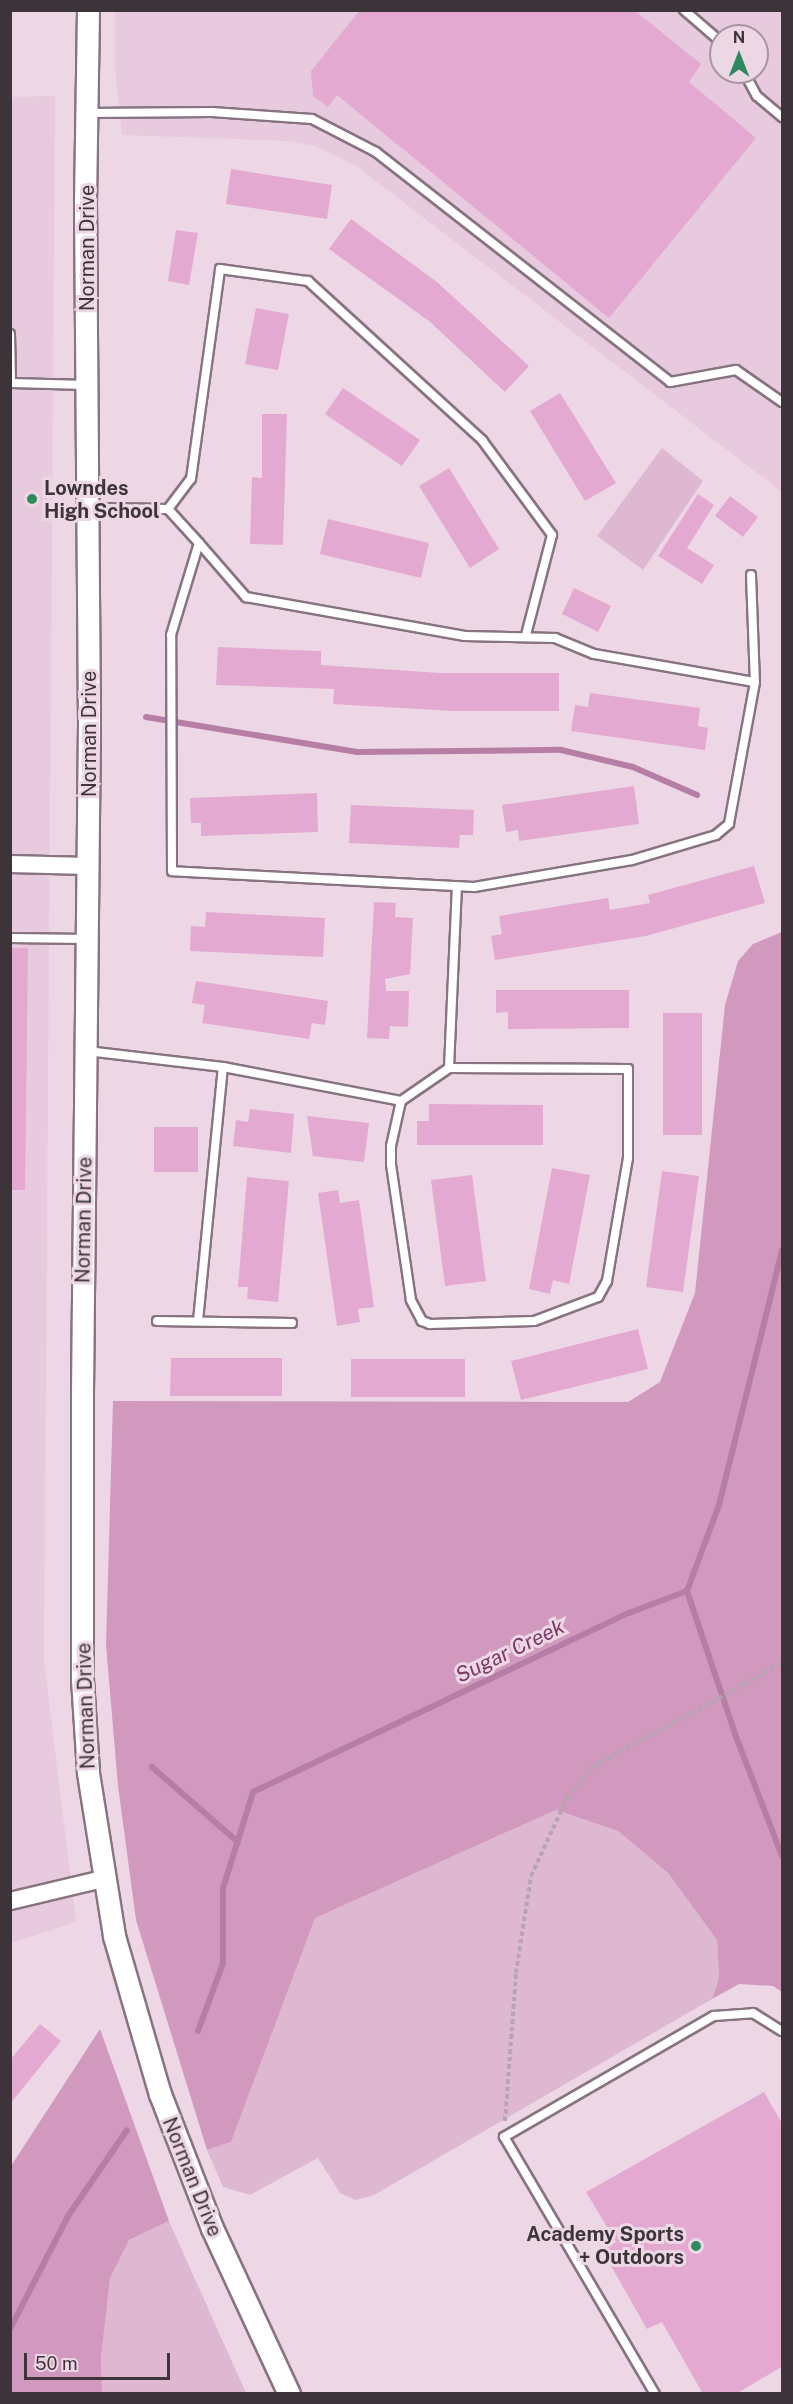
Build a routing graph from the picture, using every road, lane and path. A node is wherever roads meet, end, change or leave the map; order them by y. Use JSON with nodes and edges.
{"nodes":[{"id":1,"x":88,"y":10,"type":"edge"},
{"id":2,"x":684,"y":10,"type":"edge"},
{"id":3,"x":709,"y":32,"type":"edge"},
{"id":4,"x":750,"y":84,"type":"edge"},
{"id":5,"x":88,"y":113,"type":"junction"},
{"id":6,"x":783,"y":117,"type":"edge"},
{"id":7,"x":10,"y":334,"type":"edge"},
{"id":8,"x":87,"y":385,"type":"junction"},
{"id":9,"x":783,"y":402,"type":"edge"},
{"id":10,"x":89,"y":508,"type":"junction"},
{"id":11,"x":168,"y":509,"type":"junction"},
{"id":12,"x":200,"y":543,"type":"junction"},
{"id":13,"x":751,"y":574,"type":"dead end"},
{"id":14,"x":526,"y":634,"type":"junction"},
{"id":15,"x":755,"y":682,"type":"junction"},
{"id":16,"x":10,"y":864,"type":"edge"},
{"id":17,"x":88,"y":866,"type":"junction"},
{"id":18,"x":457,"y":886,"type":"junction"},
{"id":19,"x":10,"y":938,"type":"edge"},
{"id":20,"x":88,"y":939,"type":"junction"},
{"id":21,"x":86,"y":1051,"type":"junction"},
{"id":22,"x":223,"y":1067,"type":"junction"},
{"id":23,"x":449,"y":1068,"type":"junction"},
{"id":24,"x":401,"y":1101,"type":"junction"},
{"id":25,"x":157,"y":1321,"type":"dead end"},
{"id":26,"x":198,"y":1321,"type":"junction"},
{"id":27,"x":292,"y":1323,"type":"dead end"},
{"id":28,"x":783,"y":1663,"type":"edge"},
{"id":29,"x":103,"y":1879,"type":"junction"},
{"id":30,"x":10,"y":1901,"type":"edge"},
{"id":31,"x":783,"y":2031,"type":"edge"},
{"id":32,"x":504,"y":2137,"type":"junction"},
{"id":33,"x":289,"y":2394,"type":"edge"},
{"id":34,"x":656,"y":2394,"type":"edge"}],
"edges":[{"from":1,"to":5,"type":"street","name":"Norman Drive"},
{"from":2,"to":3,"type":"lane"},
{"from":4,"to":6,"type":"lane"},
{"from":5,"to":8,"type":"street","name":"Norman Drive"},
{"from":5,"to":9,"type":"lane"},
{"from":7,"to":8,"type":"lane"},
{"from":8,"to":10,"type":"street","name":"Norman Drive"},
{"from":10,"to":11,"type":"lane"},
{"from":10,"to":17,"type":"street","name":"Norman Drive"},
{"from":11,"to":12,"type":"lane"},
{"from":11,"to":14,"type":"lane"},
{"from":12,"to":14,"type":"lane"},
{"from":12,"to":18,"type":"lane"},
{"from":13,"to":15,"type":"lane"},
{"from":14,"to":15,"type":"lane"},
{"from":15,"to":18,"type":"lane"},
{"from":16,"to":17,"type":"street"},
{"from":17,"to":20,"type":"street","name":"Norman Drive"},
{"from":18,"to":23,"type":"lane"},
{"from":19,"to":20,"type":"lane"},
{"from":20,"to":21,"type":"street","name":"Norman Drive"},
{"from":21,"to":22,"type":"lane"},
{"from":21,"to":29,"type":"street","name":"Norman Drive"},
{"from":22,"to":24,"type":"lane"},
{"from":22,"to":26,"type":"lane"},
{"from":23,"to":24,"type":"lane"},
{"from":23,"to":24,"type":"lane"},
{"from":25,"to":26,"type":"lane"},
{"from":26,"to":27,"type":"lane"},
{"from":28,"to":32,"type":"path"},
{"from":29,"to":30,"type":"street"},
{"from":29,"to":33,"type":"street","name":"Norman Drive"},
{"from":31,"to":32,"type":"lane"},
{"from":32,"to":34,"type":"lane"}]}
